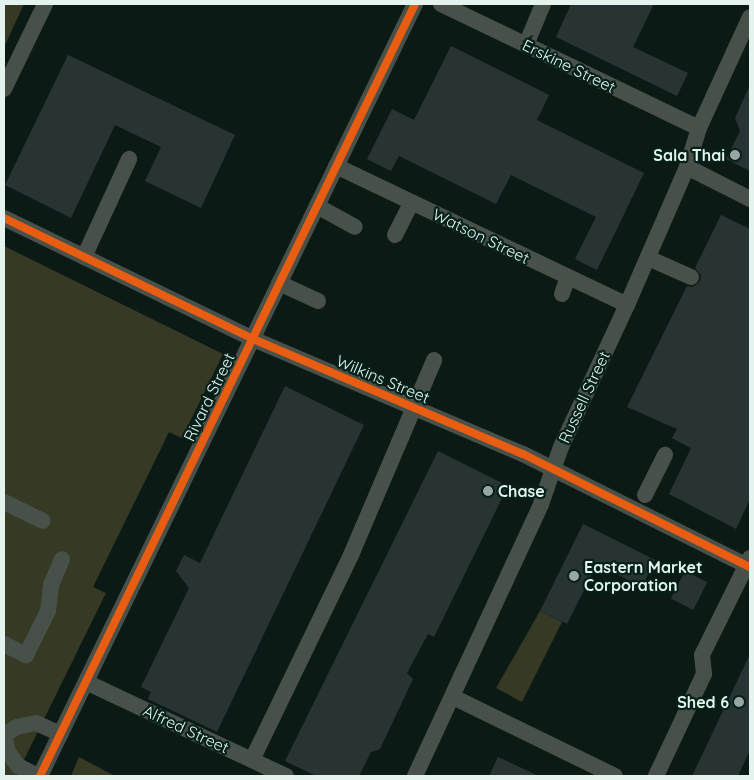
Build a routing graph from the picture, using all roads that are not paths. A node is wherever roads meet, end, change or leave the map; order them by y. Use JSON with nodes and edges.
{"nodes":[{"id":1,"x":45,"y":4,"type":"edge"},
{"id":2,"x":415,"y":4,"type":"edge"},
{"id":3,"x":441,"y":4,"type":"edge"},
{"id":4,"x":543,"y":4,"type":"edge"},
{"id":5,"x":750,"y":17,"type":"edge"},
{"id":6,"x":526,"y":45,"type":"junction"},
{"id":7,"x":4,"y":89,"type":"edge"},
{"id":8,"x":699,"y":128,"type":"junction"},
{"id":9,"x":129,"y":159,"type":"dead end"},
{"id":10,"x":336,"y":166,"type":"junction"},
{"id":11,"x":687,"y":167,"type":"junction"},
{"id":12,"x":750,"y":199,"type":"edge"},
{"id":13,"x":412,"y":202,"type":"junction"},
{"id":14,"x":317,"y":206,"type":"junction"},
{"id":15,"x":4,"y":218,"type":"edge"},
{"id":16,"x":354,"y":227,"type":"dead end"},
{"id":17,"x":396,"y":235,"type":"dead end"},
{"id":18,"x":84,"y":257,"type":"junction"},
{"id":19,"x":648,"y":258,"type":"junction"},
{"id":20,"x":691,"y":277,"type":"dead end"},
{"id":21,"x":568,"y":278,"type":"junction"},
{"id":22,"x":279,"y":283,"type":"junction"},
{"id":23,"x":562,"y":294,"type":"dead end"},
{"id":24,"x":318,"y":301,"type":"dead end"},
{"id":25,"x":627,"y":305,"type":"junction"},
{"id":26,"x":253,"y":340,"type":"junction"},
{"id":27,"x":434,"y":360,"type":"dead end"},
{"id":28,"x":415,"y":407,"type":"junction"},
{"id":29,"x":665,"y":455,"type":"dead end"},
{"id":30,"x":555,"y":470,"type":"junction"},
{"id":31,"x":645,"y":494,"type":"dead end"},
{"id":32,"x":4,"y":502,"type":"edge"},
{"id":33,"x":43,"y":521,"type":"dead end"},
{"id":34,"x":62,"y":559,"type":"dead end"},
{"id":35,"x":749,"y":563,"type":"edge"},
{"id":36,"x":4,"y":644,"type":"edge"},
{"id":37,"x":86,"y":682,"type":"junction"},
{"id":38,"x":453,"y":697,"type":"junction"},
{"id":39,"x":61,"y":734,"type":"junction"},
{"id":40,"x":4,"y":735,"type":"edge"},
{"id":41,"x":254,"y":766,"type":"edge"},
{"id":42,"x":39,"y":776,"type":"edge"},
{"id":43,"x":286,"y":776,"type":"edge"},
{"id":44,"x":415,"y":776,"type":"edge"},
{"id":45,"x":615,"y":776,"type":"edge"},
{"id":46,"x":656,"y":776,"type":"edge"}],
"edges":[{"from":1,"to":7,"type":"street"},
{"from":2,"to":10,"type":"street","name":"Rivard Street"},
{"from":3,"to":6,"type":"street","name":"Erskine Street"},
{"from":4,"to":6,"type":"street"},
{"from":5,"to":8,"type":"street","name":"Russell Street"},
{"from":6,"to":8,"type":"street","name":"Erskine Street"},
{"from":8,"to":11,"type":"street","name":"Russell Street"},
{"from":9,"to":18,"type":"street"},
{"from":10,"to":13,"type":"street","name":"Watson Street"},
{"from":10,"to":14,"type":"street","name":"Rivard Street"},
{"from":11,"to":12,"type":"street"},
{"from":11,"to":19,"type":"street","name":"Russell Street"},
{"from":13,"to":17,"type":"street"},
{"from":13,"to":21,"type":"street","name":"Watson Street"},
{"from":14,"to":16,"type":"street"},
{"from":14,"to":22,"type":"street","name":"Rivard Street"},
{"from":15,"to":18,"type":"street","name":"Wilkins Street"},
{"from":18,"to":26,"type":"street","name":"Wilkins Street"},
{"from":19,"to":20,"type":"street"},
{"from":19,"to":25,"type":"street","name":"Russell Street"},
{"from":21,"to":23,"type":"street"},
{"from":21,"to":25,"type":"street","name":"Watson Street"},
{"from":22,"to":24,"type":"street"},
{"from":22,"to":26,"type":"street","name":"Rivard Street"},
{"from":25,"to":30,"type":"street","name":"Russell Street"},
{"from":26,"to":28,"type":"street","name":"Wilkins Street"},
{"from":26,"to":37,"type":"street","name":"Rivard Street"},
{"from":27,"to":28,"type":"street"},
{"from":28,"to":30,"type":"street","name":"Wilkins Street"},
{"from":28,"to":41,"type":"street"},
{"from":29,"to":31,"type":"street"},
{"from":30,"to":35,"type":"street","name":"Wilkins Street"},
{"from":30,"to":38,"type":"street","name":"Russell Street"},
{"from":32,"to":33,"type":"street"},
{"from":34,"to":36,"type":"street"},
{"from":35,"to":46,"type":"street"},
{"from":37,"to":39,"type":"street","name":"Rivard Street"},
{"from":37,"to":41,"type":"street","name":"Alfred Street"},
{"from":38,"to":44,"type":"street","name":"Russell Street"},
{"from":38,"to":45,"type":"street"},
{"from":39,"to":40,"type":"street"},
{"from":39,"to":42,"type":"street","name":"Rivard Street"},
{"from":40,"to":42,"type":"street"},
{"from":41,"to":43,"type":"street","name":"Alfred Street"}]}
